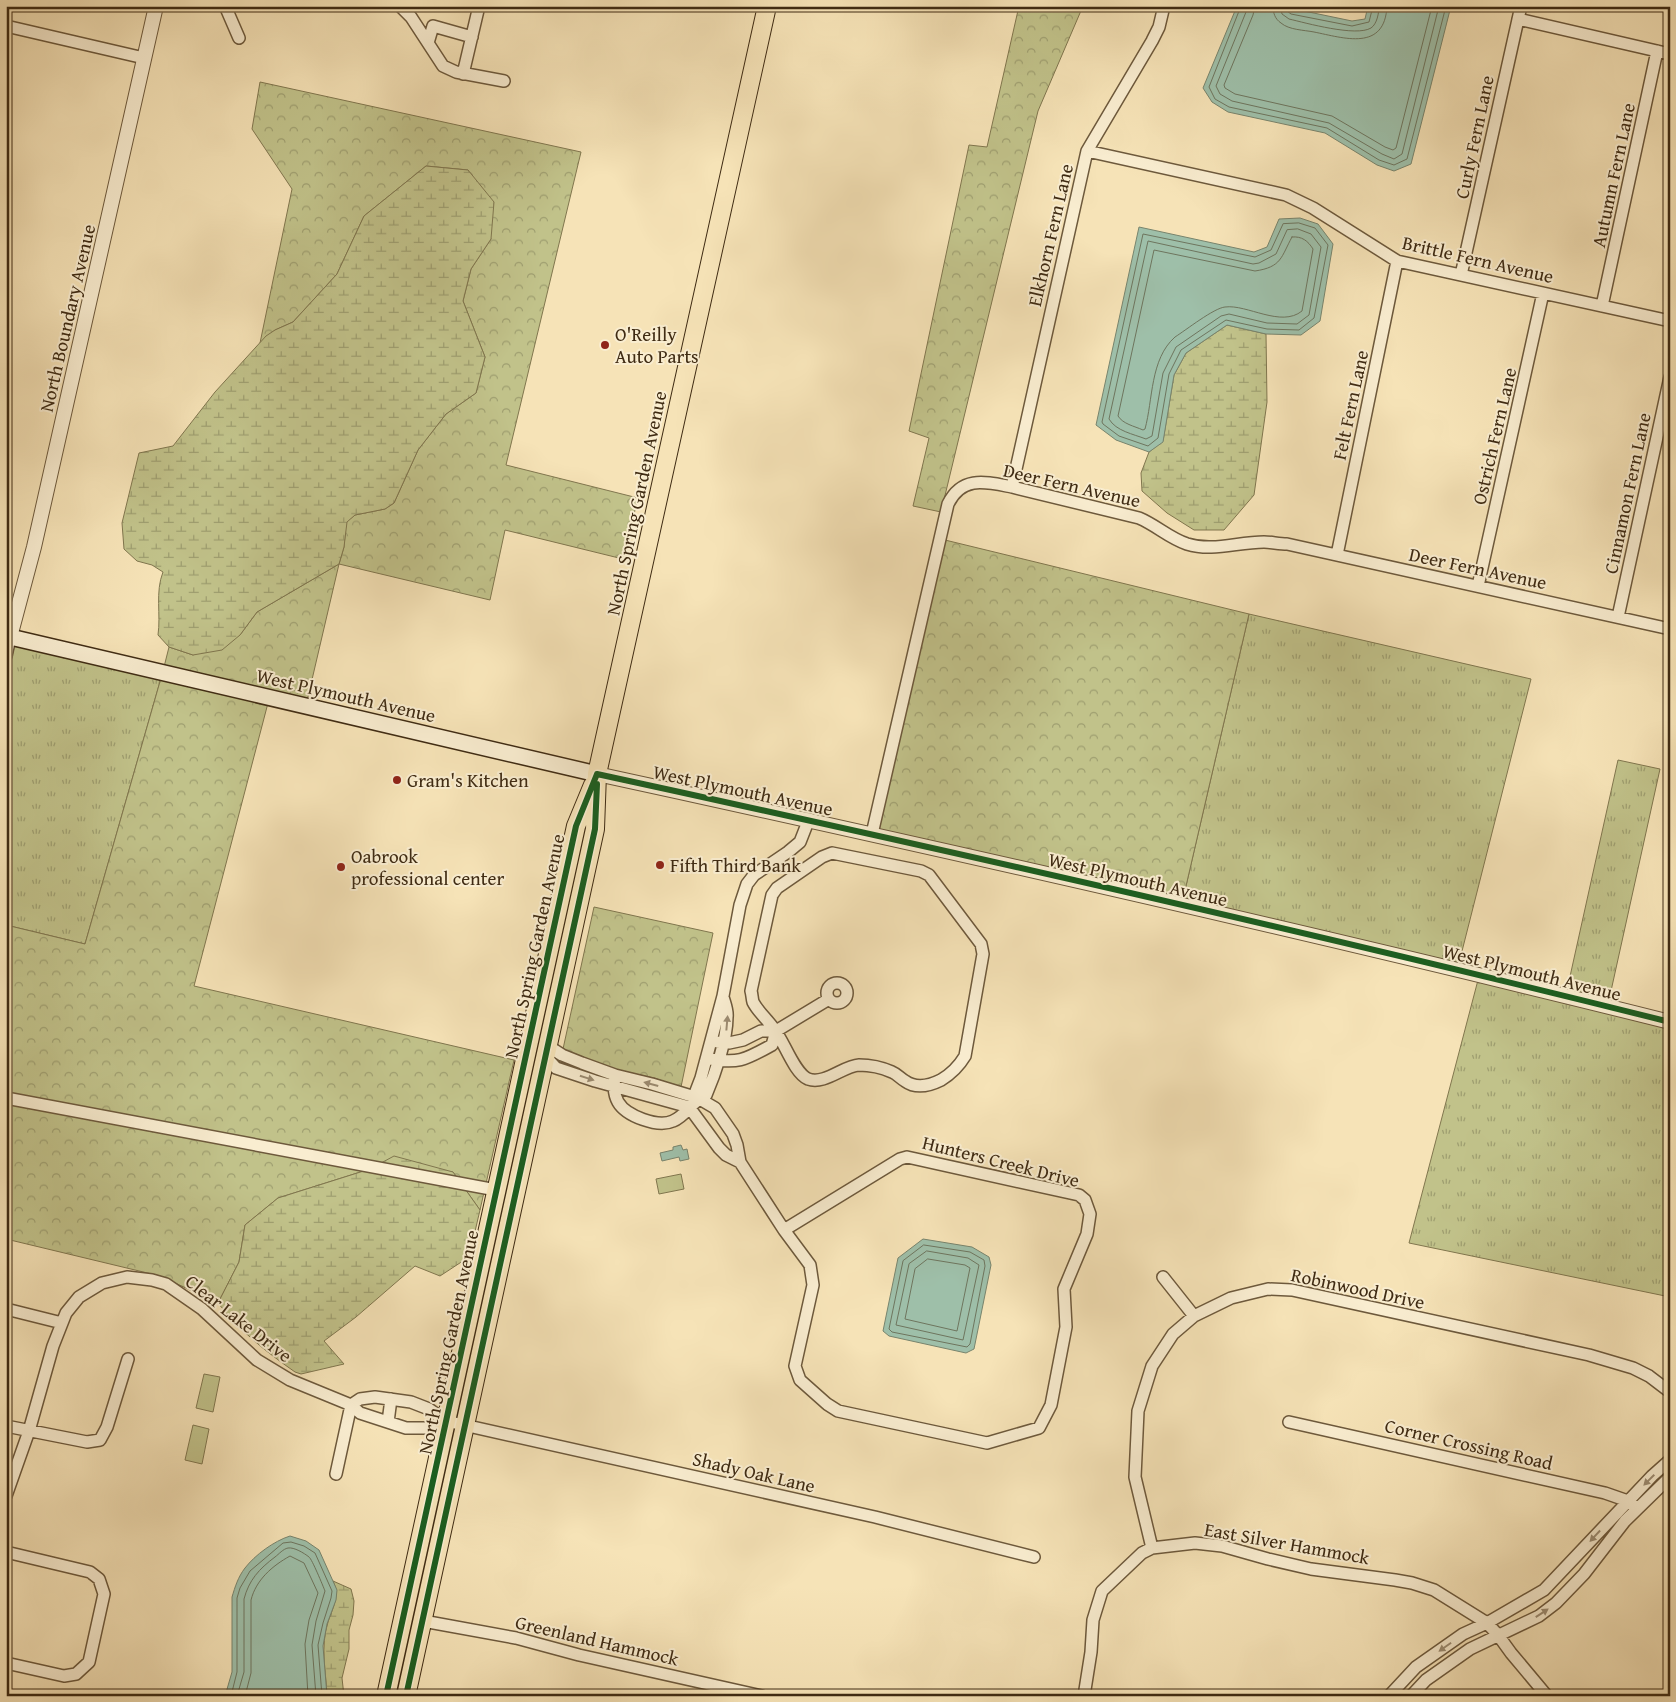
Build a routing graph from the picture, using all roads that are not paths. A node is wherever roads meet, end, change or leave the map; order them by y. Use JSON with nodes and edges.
{"nodes":[{"id":1,"x":156,"y":6,"type":"edge"},
{"id":2,"x":227,"y":6,"type":"edge"},
{"id":3,"x":400,"y":6,"type":"edge"},
{"id":4,"x":479,"y":6,"type":"edge"},
{"id":5,"x":767,"y":6,"type":"edge"},
{"id":6,"x":1164,"y":6,"type":"edge"},
{"id":7,"x":1520,"y":6,"type":"edge"},
{"id":8,"x":1518,"y":19,"type":"junction"},
{"id":9,"x":6,"y":26,"type":"edge"},
{"id":10,"x":472,"y":37,"type":"junction"},
{"id":11,"x":239,"y":38,"type":"dead end"},
{"id":12,"x":428,"y":43,"type":"junction"},
{"id":13,"x":1657,"y":51,"type":"junction"},
{"id":14,"x":1670,"y":54,"type":"edge"},
{"id":15,"x":144,"y":58,"type":"junction"},
{"id":16,"x":463,"y":74,"type":"junction"},
{"id":17,"x":504,"y":81,"type":"dead end"},
{"id":18,"x":1087,"y":151,"type":"junction"},
{"id":19,"x":1398,"y":261,"type":"junction"},
{"id":20,"x":1461,"y":275,"type":"junction"},
{"id":21,"x":1544,"y":293,"type":"junction"},
{"id":22,"x":1602,"y":306,"type":"junction"},
{"id":23,"x":1670,"y":321,"type":"edge"},
{"id":24,"x":1670,"y":377,"type":"edge"},
{"id":25,"x":1012,"y":487,"type":"junction"},
{"id":26,"x":1337,"y":556,"type":"junction"},
{"id":27,"x":1478,"y":586,"type":"junction"},
{"id":28,"x":1618,"y":617,"type":"junction"},
{"id":29,"x":1670,"y":629,"type":"edge"},
{"id":30,"x":8,"y":637,"type":"edge"},
{"id":31,"x":6,"y":656,"type":"edge"},
{"id":32,"x":597,"y":774,"type":"junction"},
{"id":33,"x":809,"y":819,"type":"junction"},
{"id":34,"x":872,"y":834,"type":"junction"},
{"id":35,"x":722,"y":996,"type":"junction"},
{"id":36,"x":829,"y":999,"type":"dead end"},
{"id":37,"x":1670,"y":1022,"type":"edge"},
{"id":38,"x":533,"y":1023,"type":"junction"},
{"id":39,"x":776,"y":1031,"type":"junction"},
{"id":40,"x":739,"y":1040,"type":"junction"},
{"id":41,"x":710,"y":1041,"type":"junction"},
{"id":42,"x":723,"y":1043,"type":"junction"},
{"id":43,"x":527,"y":1051,"type":"junction"},
{"id":44,"x":546,"y":1051,"type":"junction"},
{"id":45,"x":712,"y":1059,"type":"junction"},
{"id":46,"x":741,"y":1060,"type":"junction"},
{"id":47,"x":614,"y":1081,"type":"junction"},
{"id":48,"x":539,"y":1086,"type":"junction"},
{"id":49,"x":6,"y":1098,"type":"edge"},
{"id":50,"x":698,"y":1098,"type":"junction"},
{"id":51,"x":689,"y":1107,"type":"junction"},
{"id":52,"x":721,"y":1117,"type":"junction"},
{"id":53,"x":704,"y":1129,"type":"junction"},
{"id":54,"x":740,"y":1162,"type":"junction"},
{"id":55,"x":496,"y":1190,"type":"junction"},
{"id":56,"x":784,"y":1230,"type":"junction"},
{"id":57,"x":1163,"y":1277,"type":"dead end"},
{"id":58,"x":6,"y":1309,"type":"edge"},
{"id":59,"x":1194,"y":1316,"type":"junction"},
{"id":60,"x":62,"y":1323,"type":"junction"},
{"id":61,"x":128,"y":1359,"type":"dead end"},
{"id":62,"x":1670,"y":1392,"type":"edge"},
{"id":63,"x":391,"y":1399,"type":"junction"},
{"id":64,"x":351,"y":1405,"type":"junction"},
{"id":65,"x":446,"y":1421,"type":"junction"},
{"id":66,"x":388,"y":1422,"type":"junction"},
{"id":67,"x":1289,"y":1422,"type":"dead end"},
{"id":68,"x":6,"y":1426,"type":"edge"},
{"id":69,"x":466,"y":1426,"type":"junction"},
{"id":70,"x":30,"y":1431,"type":"junction"},
{"id":71,"x":1670,"y":1460,"type":"edge"},
{"id":72,"x":336,"y":1474,"type":"dead end"},
{"id":73,"x":1670,"y":1478,"type":"edge"},
{"id":74,"x":6,"y":1496,"type":"edge"},
{"id":75,"x":1633,"y":1504,"type":"junction"},
{"id":76,"x":1152,"y":1548,"type":"junction"},
{"id":77,"x":6,"y":1552,"type":"edge"},
{"id":78,"x":1034,"y":1557,"type":"dead end"},
{"id":79,"x":422,"y":1621,"type":"junction"},
{"id":80,"x":1487,"y":1623,"type":"junction"},
{"id":81,"x":1498,"y":1635,"type":"junction"},
{"id":82,"x":6,"y":1663,"type":"edge"},
{"id":83,"x":386,"y":1696,"type":"edge"},
{"id":84,"x":406,"y":1696,"type":"edge"},
{"id":85,"x":762,"y":1696,"type":"edge"},
{"id":86,"x":1084,"y":1696,"type":"edge"},
{"id":87,"x":1390,"y":1696,"type":"edge"},
{"id":88,"x":1410,"y":1696,"type":"edge"},
{"id":89,"x":1547,"y":1696,"type":"edge"}],
"edges":[{"from":1,"to":15,"type":"street","name":"North Boundary Avenue"},
{"from":2,"to":11,"type":"street"},
{"from":3,"to":12,"type":"street"},
{"from":4,"to":10,"type":"street"},
{"from":5,"to":32,"type":"highway","name":"North Spring Garden Avenue"},
{"from":6,"to":18,"type":"street","name":"Elkhorn Fern Lane"},
{"from":7,"to":8,"type":"street","name":"Curly Fern Lane"},
{"from":8,"to":13,"type":"street"},
{"from":8,"to":20,"type":"street","name":"Curly Fern Lane"},
{"from":9,"to":15,"type":"street"},
{"from":10,"to":12,"type":"street"},
{"from":10,"to":16,"type":"street"},
{"from":12,"to":16,"type":"street"},
{"from":13,"to":14,"type":"street"},
{"from":13,"to":22,"type":"street","name":"Autumn Fern Lane"},
{"from":15,"to":30,"type":"street","name":"North Boundary Avenue"},
{"from":16,"to":17,"type":"street"},
{"from":18,"to":19,"type":"street","name":"Brittle Fern Avenue"},
{"from":18,"to":25,"type":"street","name":"Elkhorn Fern Lane"},
{"from":19,"to":20,"type":"street","name":"Brittle Fern Avenue"},
{"from":19,"to":26,"type":"street","name":"Felt Fern Lane"},
{"from":20,"to":21,"type":"street","name":"Brittle Fern Avenue"},
{"from":21,"to":22,"type":"street","name":"Brittle Fern Avenue"},
{"from":21,"to":27,"type":"street","name":"Ostrich Fern Lane"},
{"from":22,"to":23,"type":"street","name":"Brittle Fern Avenue"},
{"from":24,"to":28,"type":"street","name":"Cinnamon Fern Lane"},
{"from":25,"to":26,"type":"street","name":"Deer Fern Avenue"},
{"from":25,"to":34,"type":"street","name":"Deer Fern Avenue"},
{"from":26,"to":27,"type":"street","name":"Deer Fern Avenue"},
{"from":27,"to":28,"type":"street","name":"Deer Fern Avenue"},
{"from":28,"to":29,"type":"street","name":"Deer Fern Avenue"},
{"from":30,"to":31,"type":"street"},
{"from":30,"to":32,"type":"main road","name":"West Plymouth Avenue"},
{"from":32,"to":33,"type":"street","name":"West Plymouth Avenue"},
{"from":32,"to":38,"type":"highway","name":"North Spring Garden Avenue"},
{"from":32,"to":44,"type":"highway","name":"North Spring Garden Avenue"},
{"from":33,"to":34,"type":"street","name":"West Plymouth Avenue"},
{"from":33,"to":35,"type":"street"},
{"from":34,"to":37,"type":"street","name":"West Plymouth Avenue"},
{"from":35,"to":41,"type":"street"},
{"from":42,"to":35,"type":"street","one_way":true},
{"from":36,"to":39,"type":"street"},
{"from":38,"to":43,"type":"highway","name":"North Spring Garden Avenue"},
{"from":38,"to":44,"type":"highway"},
{"from":39,"to":39,"type":"street"},
{"from":39,"to":40,"type":"street"},
{"from":39,"to":46,"type":"street"},
{"from":40,"to":42,"type":"street"},
{"from":40,"to":46,"type":"street"},
{"from":41,"to":42,"type":"street"},
{"from":41,"to":45,"type":"street"},
{"from":42,"to":45,"type":"street"},
{"from":43,"to":48,"type":"highway"},
{"from":43,"to":55,"type":"highway","name":"North Spring Garden Avenue"},
{"from":44,"to":47,"type":"street","name":"Hunters Creek Drive"},
{"from":44,"to":48,"type":"highway","name":"North Spring Garden Avenue"},
{"from":45,"to":46,"type":"street"},
{"from":45,"to":50,"type":"street"},
{"from":50,"to":47,"type":"street","name":"Hunters Creek Drive","one_way":true},
{"from":47,"to":51,"type":"street","name":"Hunters Creek Drive"},
{"from":47,"to":51,"type":"street"},
{"from":48,"to":69,"type":"highway","name":"North Spring Garden Avenue"},
{"from":49,"to":55,"type":"street"},
{"from":50,"to":51,"type":"street"},
{"from":50,"to":52,"type":"street","name":"Hunters Creek Drive"},
{"from":51,"to":53,"type":"street","name":"Hunters Creek Drive"},
{"from":52,"to":53,"type":"street"},
{"from":52,"to":54,"type":"street","name":"Hunters Creek Drive"},
{"from":53,"to":54,"type":"street","name":"Hunters Creek Drive"},
{"from":54,"to":56,"type":"street","name":"Hunters Creek Drive"},
{"from":55,"to":65,"type":"highway","name":"North Spring Garden Avenue"},
{"from":56,"to":56,"type":"street","name":"Hunters Creek Drive"},
{"from":57,"to":59,"type":"street"},
{"from":58,"to":60,"type":"street"},
{"from":59,"to":62,"type":"street","name":"Robinwood Drive"},
{"from":59,"to":76,"type":"street","name":"Robinwood Drive"},
{"from":60,"to":64,"type":"street","name":"Clear Lake Drive"},
{"from":60,"to":70,"type":"street","name":"Clear Lake Drive"},
{"from":61,"to":70,"type":"street"},
{"from":63,"to":64,"type":"street"},
{"from":63,"to":65,"type":"street"},
{"from":63,"to":66,"type":"street"},
{"from":64,"to":66,"type":"street","name":"Clear Lake Drive"},
{"from":64,"to":72,"type":"street"},
{"from":65,"to":66,"type":"street","name":"Clear Lake Drive"},
{"from":65,"to":69,"type":"street"},
{"from":65,"to":83,"type":"highway","name":"North Spring Garden Avenue"},
{"from":67,"to":75,"type":"street","name":"Corner Crossing Road"},
{"from":68,"to":70,"type":"street"},
{"from":69,"to":78,"type":"street","name":"Shady Oak Lane"},
{"from":69,"to":79,"type":"highway","name":"North Spring Garden Avenue"},
{"from":70,"to":74,"type":"street","name":"Clear Lake Drive"},
{"from":71,"to":75,"type":"street","one_way":true},
{"from":73,"to":75,"type":"street"},
{"from":75,"to":80,"type":"street","one_way":true},
{"from":81,"to":75,"type":"street","one_way":true},
{"from":76,"to":80,"type":"street","name":"East Silver Hammock"},
{"from":76,"to":86,"type":"street","name":"East Silver Hammock"},
{"from":77,"to":82,"type":"street"},
{"from":79,"to":84,"type":"highway","name":"North Spring Garden Avenue"},
{"from":79,"to":85,"type":"street","name":"Greenland Hammock"},
{"from":80,"to":81,"type":"street","name":"East Silver Hammock"},
{"from":80,"to":87,"type":"street","one_way":true},
{"from":81,"to":88,"type":"street"},
{"from":81,"to":89,"type":"street","name":"East Silver Hammock"}]}
